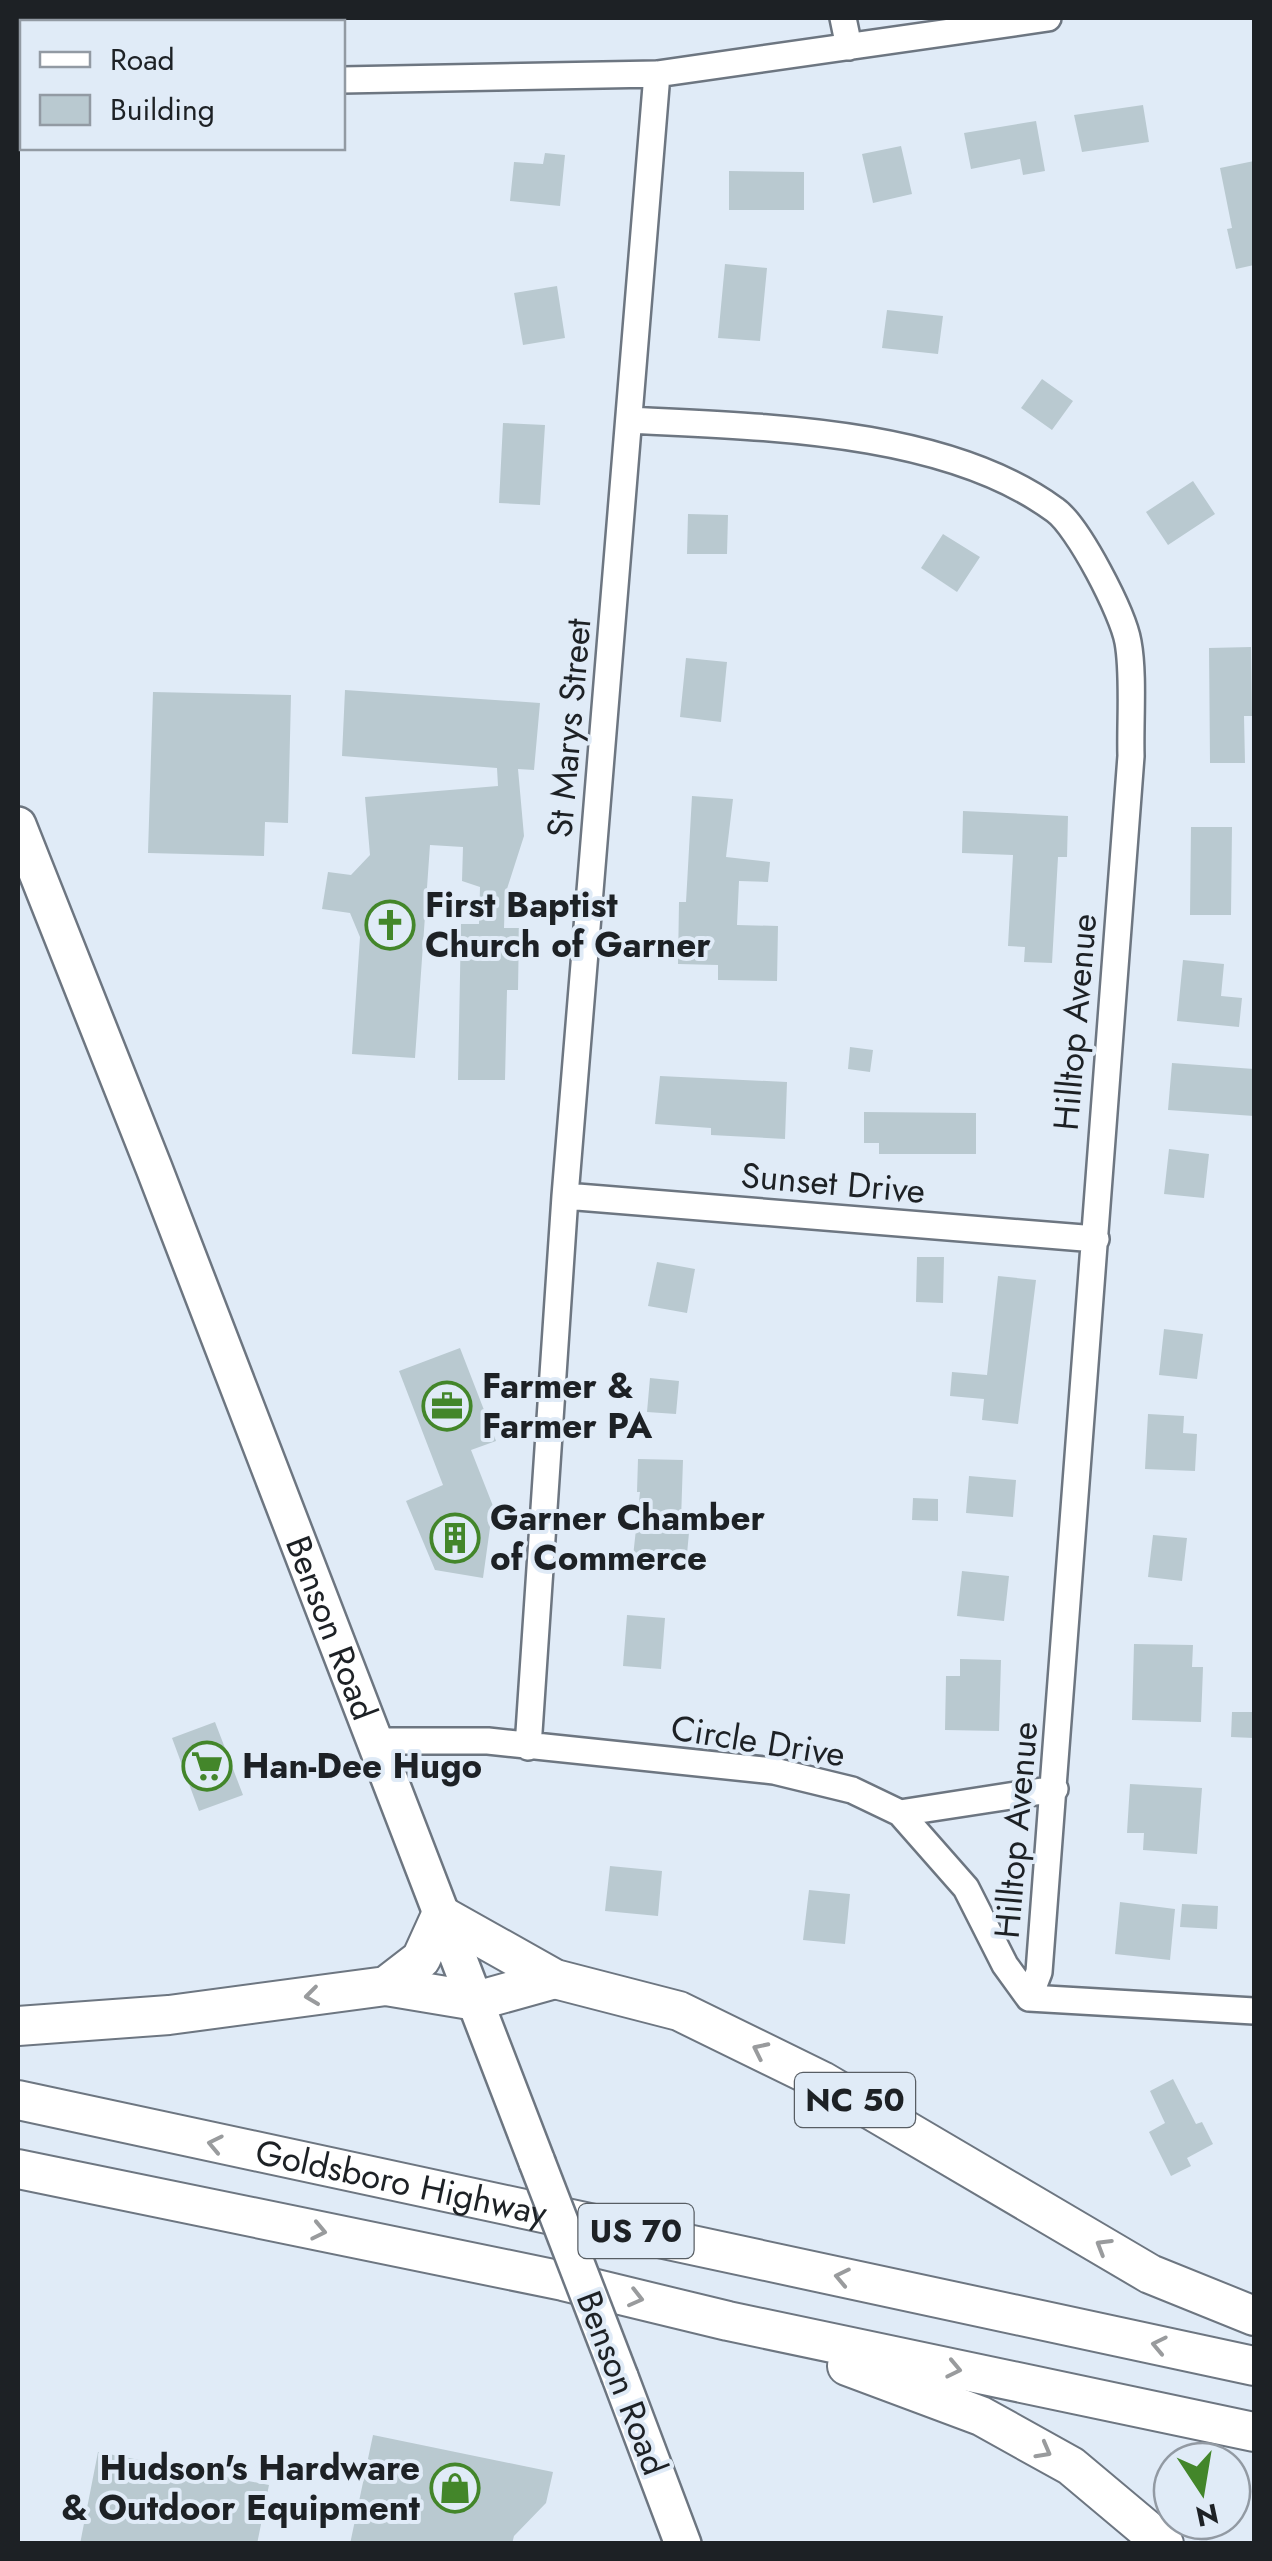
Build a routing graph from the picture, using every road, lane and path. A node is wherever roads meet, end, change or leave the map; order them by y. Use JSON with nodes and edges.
{"nodes":[{"id":1,"x":844,"y":18,"type":"edge"},
{"id":2,"x":1048,"y":18,"type":"edge"},
{"id":3,"x":849,"y":47,"type":"junction"},
{"id":4,"x":657,"y":74,"type":"junction"},
{"id":5,"x":345,"y":80,"type":"edge"},
{"id":6,"x":629,"y":420,"type":"junction"},
{"id":7,"x":18,"y":826,"type":"edge"},
{"id":8,"x":565,"y":1196,"type":"junction"},
{"id":9,"x":1096,"y":1239,"type":"junction"},
{"id":10,"x":374,"y":1741,"type":"junction"},
{"id":11,"x":528,"y":1747,"type":"junction"},
{"id":12,"x":1055,"y":1788,"type":"junction"},
{"id":13,"x":900,"y":1813,"type":"junction"},
{"id":14,"x":441,"y":1916,"type":"junction"},
{"id":15,"x":555,"y":1978,"type":"junction"},
{"id":16,"x":386,"y":1986,"type":"junction"},
{"id":17,"x":1029,"y":1998,"type":"junction"},
{"id":18,"x":476,"y":2001,"type":"junction"},
{"id":19,"x":1254,"y":2010,"type":"edge"},
{"id":20,"x":18,"y":2026,"type":"edge"},
{"id":21,"x":18,"y":2100,"type":"edge"},
{"id":22,"x":18,"y":2168,"type":"edge"},
{"id":23,"x":1254,"y":2316,"type":"edge"},
{"id":24,"x":728,"y":2322,"type":"junction"},
{"id":25,"x":1254,"y":2366,"type":"edge"},
{"id":26,"x":1254,"y":2432,"type":"edge"},
{"id":27,"x":682,"y":2544,"type":"edge"},
{"id":28,"x":1164,"y":2544,"type":"edge"}],
"edges":[{"from":1,"to":3,"type":"street"},
{"from":2,"to":3,"type":"street"},
{"from":3,"to":4,"type":"street"},
{"from":4,"to":5,"type":"street"},
{"from":4,"to":6,"type":"street","name":"St Marys Street"},
{"from":6,"to":8,"type":"street","name":"St Marys Street"},
{"from":6,"to":9,"type":"street","name":"Hilltop Avenue"},
{"from":7,"to":10,"type":"main road","name":"Benson Road"},
{"from":8,"to":9,"type":"street","name":"Sunset Drive"},
{"from":8,"to":11,"type":"street","name":"St Marys Street"},
{"from":9,"to":12,"type":"street","name":"Hilltop Avenue"},
{"from":10,"to":11,"type":"street","name":"Circle Drive"},
{"from":10,"to":14,"type":"main road","name":"Benson Road"},
{"from":11,"to":13,"type":"street","name":"Circle Drive"},
{"from":12,"to":13,"type":"street"},
{"from":12,"to":17,"type":"street","name":"Hilltop Avenue"},
{"from":13,"to":17,"type":"street","name":"Circle Drive"},
{"from":14,"to":15,"type":"main road","number":"NC 50"},
{"from":14,"to":16,"type":"main road"},
{"from":14,"to":18,"type":"main road","name":"Benson Road"},
{"from":15,"to":18,"type":"main road"},
{"from":23,"to":15,"type":"main road","number":"NC 50","one_way":true},
{"from":16,"to":18,"type":"main road"},
{"from":16,"to":20,"type":"main road","one_way":true},
{"from":17,"to":19,"type":"street"},
{"from":18,"to":27,"type":"main road","name":"Benson Road","bridge":true},
{"from":25,"to":21,"type":"main road","name":"Goldsboro Highway","number":"US 70","one_way":true},
{"from":22,"to":24,"type":"main road","name":"Goldsboro Highway","number":"US 70","one_way":true},
{"from":24,"to":26,"type":"main road","name":"Goldsboro Highway","number":"US 70","one_way":true},
{"from":24,"to":28,"type":"main road","one_way":true}]}
